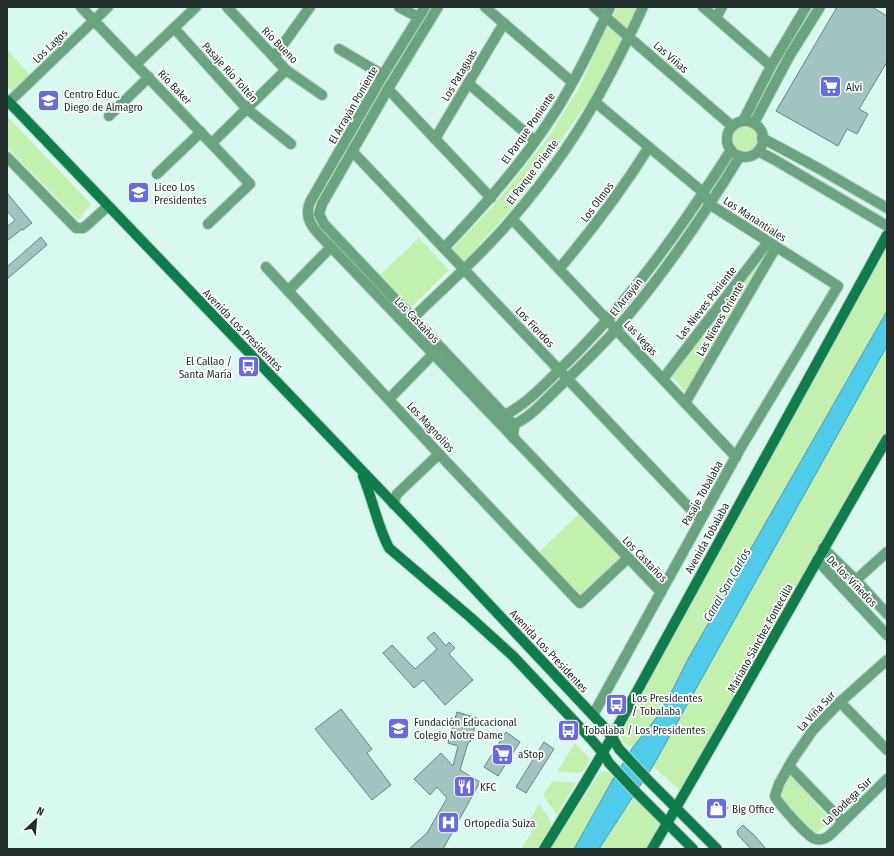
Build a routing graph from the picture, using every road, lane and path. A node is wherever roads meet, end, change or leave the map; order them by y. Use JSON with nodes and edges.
{"nodes":[{"id":1,"x":82,"y":7,"type":"edge"},
{"id":2,"x":108,"y":7,"type":"edge"},
{"id":3,"x":196,"y":7,"type":"edge"},
{"id":4,"x":227,"y":7,"type":"edge"},
{"id":5,"x":310,"y":7,"type":"edge"},
{"id":6,"x":399,"y":7,"type":"edge"},
{"id":7,"x":425,"y":7,"type":"edge"},
{"id":8,"x":438,"y":7,"type":"edge"},
{"id":9,"x":486,"y":7,"type":"edge"},
{"id":10,"x":594,"y":7,"type":"edge"},
{"id":11,"x":610,"y":7,"type":"edge"},
{"id":12,"x":644,"y":7,"type":"edge"},
{"id":13,"x":703,"y":7,"type":"edge"},
{"id":14,"x":722,"y":7,"type":"edge"},
{"id":15,"x":806,"y":7,"type":"edge"},
{"id":16,"x":820,"y":7,"type":"edge"},
{"id":17,"x":418,"y":17,"type":"junction"},
{"id":18,"x":606,"y":17,"type":"junction"},
{"id":19,"x":716,"y":18,"type":"junction"},
{"id":20,"x":94,"y":20,"type":"junction"},
{"id":21,"x":504,"y":23,"type":"junction"},
{"id":22,"x":174,"y":28,"type":"junction"},
{"id":23,"x":629,"y":37,"type":"junction"},
{"id":24,"x":339,"y":49,"type":"dead end"},
{"id":25,"x":274,"y":57,"type":"junction"},
{"id":26,"x":136,"y":64,"type":"junction"},
{"id":27,"x":771,"y":66,"type":"junction"},
{"id":28,"x":286,"y":70,"type":"junction"},
{"id":29,"x":383,"y":75,"type":"junction"},
{"id":30,"x":149,"y":77,"type":"junction"},
{"id":31,"x":572,"y":82,"type":"junction"},
{"id":32,"x":468,"y":83,"type":"junction"},
{"id":33,"x":388,"y":89,"type":"junction"},
{"id":34,"x":322,"y":95,"type":"dead end"},
{"id":35,"x":8,"y":101,"type":"edge"},
{"id":36,"x":595,"y":102,"type":"junction"},
{"id":37,"x":247,"y":109,"type":"junction"},
{"id":38,"x":109,"y":116,"type":"dead end"},
{"id":39,"x":743,"y":121,"type":"junction"},
{"id":40,"x":754,"y":123,"type":"junction"},
{"id":41,"x":732,"y":126,"type":"junction"},
{"id":42,"x":201,"y":132,"type":"junction"},
{"id":43,"x":762,"y":138,"type":"junction"},
{"id":44,"x":435,"y":139,"type":"junction"},
{"id":45,"x":535,"y":141,"type":"junction"},
{"id":46,"x":212,"y":143,"type":"junction"},
{"id":47,"x":291,"y":144,"type":"dead end"},
{"id":48,"x":649,"y":147,"type":"junction"},
{"id":49,"x":352,"y":151,"type":"junction"},
{"id":50,"x":758,"y":151,"type":"junction"},
{"id":51,"x":735,"y":153,"type":"junction"},
{"id":52,"x":7,"y":157,"type":"edge"},
{"id":53,"x":157,"y":174,"type":"dead end"},
{"id":54,"x":843,"y":183,"type":"junction"},
{"id":55,"x":704,"y":193,"type":"junction"},
{"id":56,"x":836,"y":195,"type":"junction"},
{"id":57,"x":491,"y":198,"type":"junction"},
{"id":58,"x":709,"y":204,"type":"junction"},
{"id":59,"x":108,"y":206,"type":"junction"},
{"id":60,"x":887,"y":208,"type":"edge"},
{"id":61,"x":319,"y":214,"type":"joint"},
{"id":62,"x":308,"y":216,"type":"joint"},
{"id":63,"x":512,"y":219,"type":"junction"},
{"id":64,"x":208,"y":224,"type":"dead end"},
{"id":65,"x":887,"y":226,"type":"edge"},
{"id":66,"x":887,"y":235,"type":"edge"},
{"id":67,"x":772,"y":244,"type":"junction"},
{"id":68,"x":331,"y":247,"type":"junction"},
{"id":69,"x":444,"y":248,"type":"junction"},
{"id":70,"x":266,"y":267,"type":"dead end"},
{"id":71,"x":464,"y":269,"type":"junction"},
{"id":72,"x":559,"y":269,"type":"junction"},
{"id":73,"x":838,"y":286,"type":"joint"},
{"id":74,"x":288,"y":291,"type":"junction"},
{"id":75,"x":608,"y":320,"type":"junction"},
{"id":76,"x":409,"y":322,"type":"junction"},
{"id":77,"x":616,"y":329,"type":"junction"},
{"id":78,"x":437,"y":350,"type":"junction"},
{"id":79,"x":559,"y":370,"type":"junction"},
{"id":80,"x":567,"y":379,"type":"junction"},
{"id":81,"x":663,"y":379,"type":"junction"},
{"id":82,"x":389,"y":399,"type":"junction"},
{"id":83,"x":685,"y":403,"type":"junction"},
{"id":84,"x":505,"y":415,"type":"junction"},
{"id":85,"x":495,"y":419,"type":"junction"},
{"id":86,"x":514,"y":424,"type":"junction"},
{"id":87,"x":504,"y":428,"type":"junction"},
{"id":88,"x":513,"y":438,"type":"junction"},
{"id":89,"x":887,"y":439,"type":"edge"},
{"id":90,"x":439,"y":454,"type":"junction"},
{"id":91,"x":736,"y":457,"type":"junction"},
{"id":92,"x":361,"y":470,"type":"junction"},
{"id":93,"x":393,"y":504,"type":"junction"},
{"id":94,"x":376,"y":515,"type":"junction"},
{"id":95,"x":700,"y":519,"type":"junction"},
{"id":96,"x":823,"y":548,"type":"junction"},
{"id":97,"x":887,"y":552,"type":"edge"},
{"id":98,"x":628,"y":558,"type":"junction"},
{"id":99,"x":817,"y":560,"type":"junction"},
{"id":100,"x":856,"y":580,"type":"junction"},
{"id":101,"x":661,"y":592,"type":"junction"},
{"id":102,"x":887,"y":614,"type":"edge"},
{"id":103,"x":887,"y":635,"type":"edge"},
{"id":104,"x":887,"y":660,"type":"edge"},
{"id":105,"x":552,"y":672,"type":"junction"},
{"id":106,"x":540,"y":684,"type":"junction"},
{"id":107,"x":575,"y":696,"type":"junction"},
{"id":108,"x":840,"y":702,"type":"junction"},
{"id":109,"x":559,"y":704,"type":"junction"},
{"id":110,"x":593,"y":715,"type":"junction"},
{"id":111,"x":612,"y":737,"type":"junction"},
{"id":112,"x":887,"y":750,"type":"edge"},
{"id":113,"x":603,"y":752,"type":"junction"},
{"id":114,"x":789,"y":766,"type":"junction"},
{"id":115,"x":887,"y":779,"type":"edge"},
{"id":116,"x":776,"y":790,"type":"joint"},
{"id":117,"x":676,"y":808,"type":"junction"},
{"id":118,"x":843,"y":822,"type":"junction"},
{"id":119,"x":667,"y":823,"type":"junction"},
{"id":120,"x":544,"y":849,"type":"edge"},
{"id":121,"x":652,"y":849,"type":"edge"},
{"id":122,"x":693,"y":849,"type":"edge"},
{"id":123,"x":717,"y":849,"type":"edge"}],
"edges":[{"from":1,"to":20,"type":"street","name":"Río Baker"},
{"from":2,"to":20,"type":"street","name":"Los Lagos"},
{"from":3,"to":22,"type":"street"},
{"from":4,"to":25,"type":"street","name":"Río Bueno"},
{"from":5,"to":25,"type":"street"},
{"from":6,"to":17,"type":"street"},
{"from":7,"to":17,"type":"street","name":"El Arrayán Poniente"},
{"from":8,"to":33,"type":"street","name":"El Arrayán Poniente"},
{"from":9,"to":21,"type":"street"},
{"from":10,"to":18,"type":"street","name":"Las Viñas"},
{"from":11,"to":18,"type":"street","name":"El Parque Poniente"},
{"from":12,"to":23,"type":"street","name":"El Parque Oriente"},
{"from":13,"to":19,"type":"street"},
{"from":14,"to":19,"type":"street"},
{"from":15,"to":27,"type":"street"},
{"from":16,"to":40,"type":"street"},
{"from":17,"to":29,"type":"street","name":"El Arrayán Poniente"},
{"from":18,"to":23,"type":"street","name":"Las Viñas"},
{"from":18,"to":31,"type":"street","name":"El Parque Poniente"},
{"from":19,"to":27,"type":"street"},
{"from":20,"to":26,"type":"street","name":"Río Baker"},
{"from":20,"to":35,"type":"street","name":"Los Lagos"},
{"from":21,"to":31,"type":"street"},
{"from":21,"to":32,"type":"street","name":"Los Pataguas"},
{"from":22,"to":26,"type":"street"},
{"from":22,"to":37,"type":"street","name":"Pasaje Río Toltén"},
{"from":23,"to":36,"type":"street","name":"El Parque Oriente"},
{"from":23,"to":41,"type":"street","name":"Las Viñas"},
{"from":24,"to":29,"type":"street"},
{"from":25,"to":28,"type":"street","name":"Río Bueno"},
{"from":26,"to":30,"type":"street","name":"Río Baker"},
{"from":27,"to":39,"type":"street"},
{"from":28,"to":34,"type":"street","name":"Río Bueno"},
{"from":28,"to":37,"type":"street"},
{"from":29,"to":62,"type":"street","name":"El Arrayán Poniente"},
{"from":30,"to":38,"type":"street"},
{"from":30,"to":42,"type":"street","name":"Río Baker"},
{"from":31,"to":45,"type":"street","name":"El Parque Poniente"},
{"from":32,"to":44,"type":"street","name":"Los Pataguas"},
{"from":32,"to":45,"type":"street"},
{"from":33,"to":44,"type":"street"},
{"from":33,"to":49,"type":"street","name":"El Arrayán Poniente"},
{"from":35,"to":59,"type":"street","name":"Avenida Los Presidentes"},
{"from":36,"to":48,"type":"street","name":"Los Manantiales"},
{"from":36,"to":63,"type":"street","name":"El Parque Oriente"},
{"from":37,"to":46,"type":"street"},
{"from":37,"to":47,"type":"street","name":"Pasaje Río Toltén"},
{"from":39,"to":40,"type":"street"},
{"from":39,"to":41,"type":"street"},
{"from":40,"to":43,"type":"street"},
{"from":41,"to":51,"type":"street"},
{"from":42,"to":46,"type":"street","name":"Río Baker"},
{"from":42,"to":53,"type":"street"},
{"from":43,"to":50,"type":"street"},
{"from":43,"to":54,"type":"street"},
{"from":44,"to":57,"type":"street"},
{"from":45,"to":57,"type":"street","name":"El Parque Poniente"},
{"from":46,"to":64,"type":"street","name":"Río Baker"},
{"from":48,"to":55,"type":"street","name":"Los Manantiales"},
{"from":48,"to":72,"type":"street","name":"Los Olmos"},
{"from":49,"to":61,"type":"street","name":"El Arrayán Poniente"},
{"from":49,"to":69,"type":"street","name":"Los Fiordos"},
{"from":50,"to":51,"type":"street"},
{"from":50,"to":56,"type":"street"},
{"from":51,"to":55,"type":"street","name":"El Arrayán"},
{"from":51,"to":58,"type":"street","name":"El Arrayán"},
{"from":52,"to":59,"type":"street"},
{"from":54,"to":56,"type":"street"},
{"from":54,"to":60,"type":"street"},
{"from":55,"to":58,"type":"street","name":"Los Manantiales"},
{"from":55,"to":75,"type":"street","name":"El Arrayán"},
{"from":56,"to":65,"type":"street"},
{"from":57,"to":69,"type":"street","name":"El Parque Poniente"},
{"from":58,"to":67,"type":"street","name":"Los Manantiales"},
{"from":58,"to":77,"type":"street","name":"El Arrayán"},
{"from":59,"to":92,"type":"street","name":"Avenida Los Presidentes"},
{"from":61,"to":76,"type":"street","name":"Los Castaños"},
{"from":62,"to":68,"type":"street","name":"Los Castaños"},
{"from":63,"to":71,"type":"street","name":"El Parque Oriente"},
{"from":63,"to":72,"type":"street","name":"Las Vegas"},
{"from":66,"to":111,"type":"street","name":"Avenida Tobalaba"},
{"from":67,"to":73,"type":"street","name":"Los Manantiales"},
{"from":67,"to":81,"type":"street","name":"Las Nieves Poniente"},
{"from":67,"to":83,"type":"street","name":"Las Nieves Oriente"},
{"from":68,"to":74,"type":"street"},
{"from":68,"to":76,"type":"street","name":"Los Castaños"},
{"from":69,"to":71,"type":"street","name":"Los Fiordos"},
{"from":70,"to":74,"type":"street","name":"Los Magnolios"},
{"from":71,"to":76,"type":"street","name":"El Parque Oriente"},
{"from":71,"to":79,"type":"street","name":"Los Fiordos"},
{"from":72,"to":75,"type":"street","name":"Las Vegas"},
{"from":73,"to":91,"type":"street","name":"Pasaje Tobalaba"},
{"from":74,"to":82,"type":"street","name":"Los Magnolios"},
{"from":75,"to":77,"type":"street","name":"Las Vegas"},
{"from":75,"to":79,"type":"street","name":"El Arrayán"},
{"from":76,"to":78,"type":"street","name":"Los Castaños"},
{"from":77,"to":80,"type":"street","name":"El Arrayán"},
{"from":77,"to":81,"type":"street","name":"Las Vegas"},
{"from":78,"to":82,"type":"street"},
{"from":78,"to":84,"type":"street","name":"Los Castaños"},
{"from":78,"to":85,"type":"street","name":"Los Castaños"},
{"from":79,"to":80,"type":"street","name":"Los Fiordos"},
{"from":79,"to":84,"type":"street","name":"El Arrayán"},
{"from":80,"to":86,"type":"street","name":"El Arrayán"},
{"from":80,"to":95,"type":"street","name":"Los Fiordos"},
{"from":81,"to":83,"type":"street","name":"Las Vegas"},
{"from":82,"to":90,"type":"street","name":"Los Magnolios"},
{"from":83,"to":91,"type":"street","name":"Las Vegas"},
{"from":84,"to":85,"type":"street","name":"El Arrayán"},
{"from":84,"to":86,"type":"street","name":"Los Castaños"},
{"from":85,"to":87,"type":"street","name":"Los Castaños"},
{"from":86,"to":87,"type":"street","name":"El Arrayán"},
{"from":86,"to":88,"type":"street"},
{"from":87,"to":88,"type":"street","name":"Los Castaños"},
{"from":88,"to":98,"type":"street","name":"Los Castaños"},
{"from":89,"to":96,"type":"street","name":"Mariano Sánchez Fontecilla"},
{"from":90,"to":93,"type":"street"},
{"from":90,"to":98,"type":"street","name":"Los Magnolios"},
{"from":91,"to":95,"type":"street","name":"Pasaje Tobalaba"},
{"from":92,"to":93,"type":"street","name":"Avenida Los Presidentes"},
{"from":92,"to":94,"type":"street","name":"Avenida Los Presidentes"},
{"from":93,"to":94,"type":"street"},
{"from":93,"to":105,"type":"street","name":"Avenida Los Presidentes"},
{"from":94,"to":106,"type":"street","name":"Avenida Los Presidentes"},
{"from":95,"to":101,"type":"street","name":"Pasaje Tobalaba"},
{"from":96,"to":99,"type":"street","name":"Mariano Sánchez Fontecilla"},
{"from":96,"to":100,"type":"street","name":"De los Viñedos"},
{"from":97,"to":100,"type":"street"},
{"from":98,"to":101,"type":"street","name":"Los Castaños"},
{"from":99,"to":103,"type":"street","name":"De los Viñedos"},
{"from":99,"to":117,"type":"street","name":"Mariano Sánchez Fontecilla"},
{"from":100,"to":102,"type":"street","name":"De los Viñedos"},
{"from":101,"to":110,"type":"street","name":"Pasaje Tobalaba"},
{"from":104,"to":108,"type":"street","name":"La Viña Sur"},
{"from":105,"to":106,"type":"street"},
{"from":105,"to":107,"type":"street","name":"Avenida Los Presidentes"},
{"from":106,"to":109,"type":"street","name":"Avenida Los Presidentes"},
{"from":107,"to":109,"type":"street"},
{"from":107,"to":110,"type":"street","name":"Avenida Los Presidentes"},
{"from":108,"to":112,"type":"street"},
{"from":108,"to":114,"type":"street","name":"La Viña Sur"},
{"from":109,"to":113,"type":"street","name":"Avenida Los Presidentes"},
{"from":110,"to":111,"type":"street","name":"Avenida Los Presidentes"},
{"from":111,"to":113,"type":"street","name":"Avenida Tobalaba"},
{"from":111,"to":117,"type":"street","name":"Avenida Los Presidentes"},
{"from":113,"to":119,"type":"street","name":"Avenida Los Presidentes"},
{"from":113,"to":120,"type":"street","name":"Avenida Tobalaba"},
{"from":114,"to":116,"type":"street","name":"La Viña Sur"},
{"from":114,"to":118,"type":"street"},
{"from":115,"to":118,"type":"street","name":"La Bodega Sur"},
{"from":116,"to":118,"type":"street","name":"La Bodega Sur"},
{"from":117,"to":119,"type":"street","name":"Mariano Sánchez Fontecilla"},
{"from":117,"to":123,"type":"street","name":"Avenida Los Presidentes"},
{"from":119,"to":121,"type":"street","name":"Mariano Sánchez Fontecilla"},
{"from":119,"to":122,"type":"street","name":"Avenida Los Presidentes"}]}
